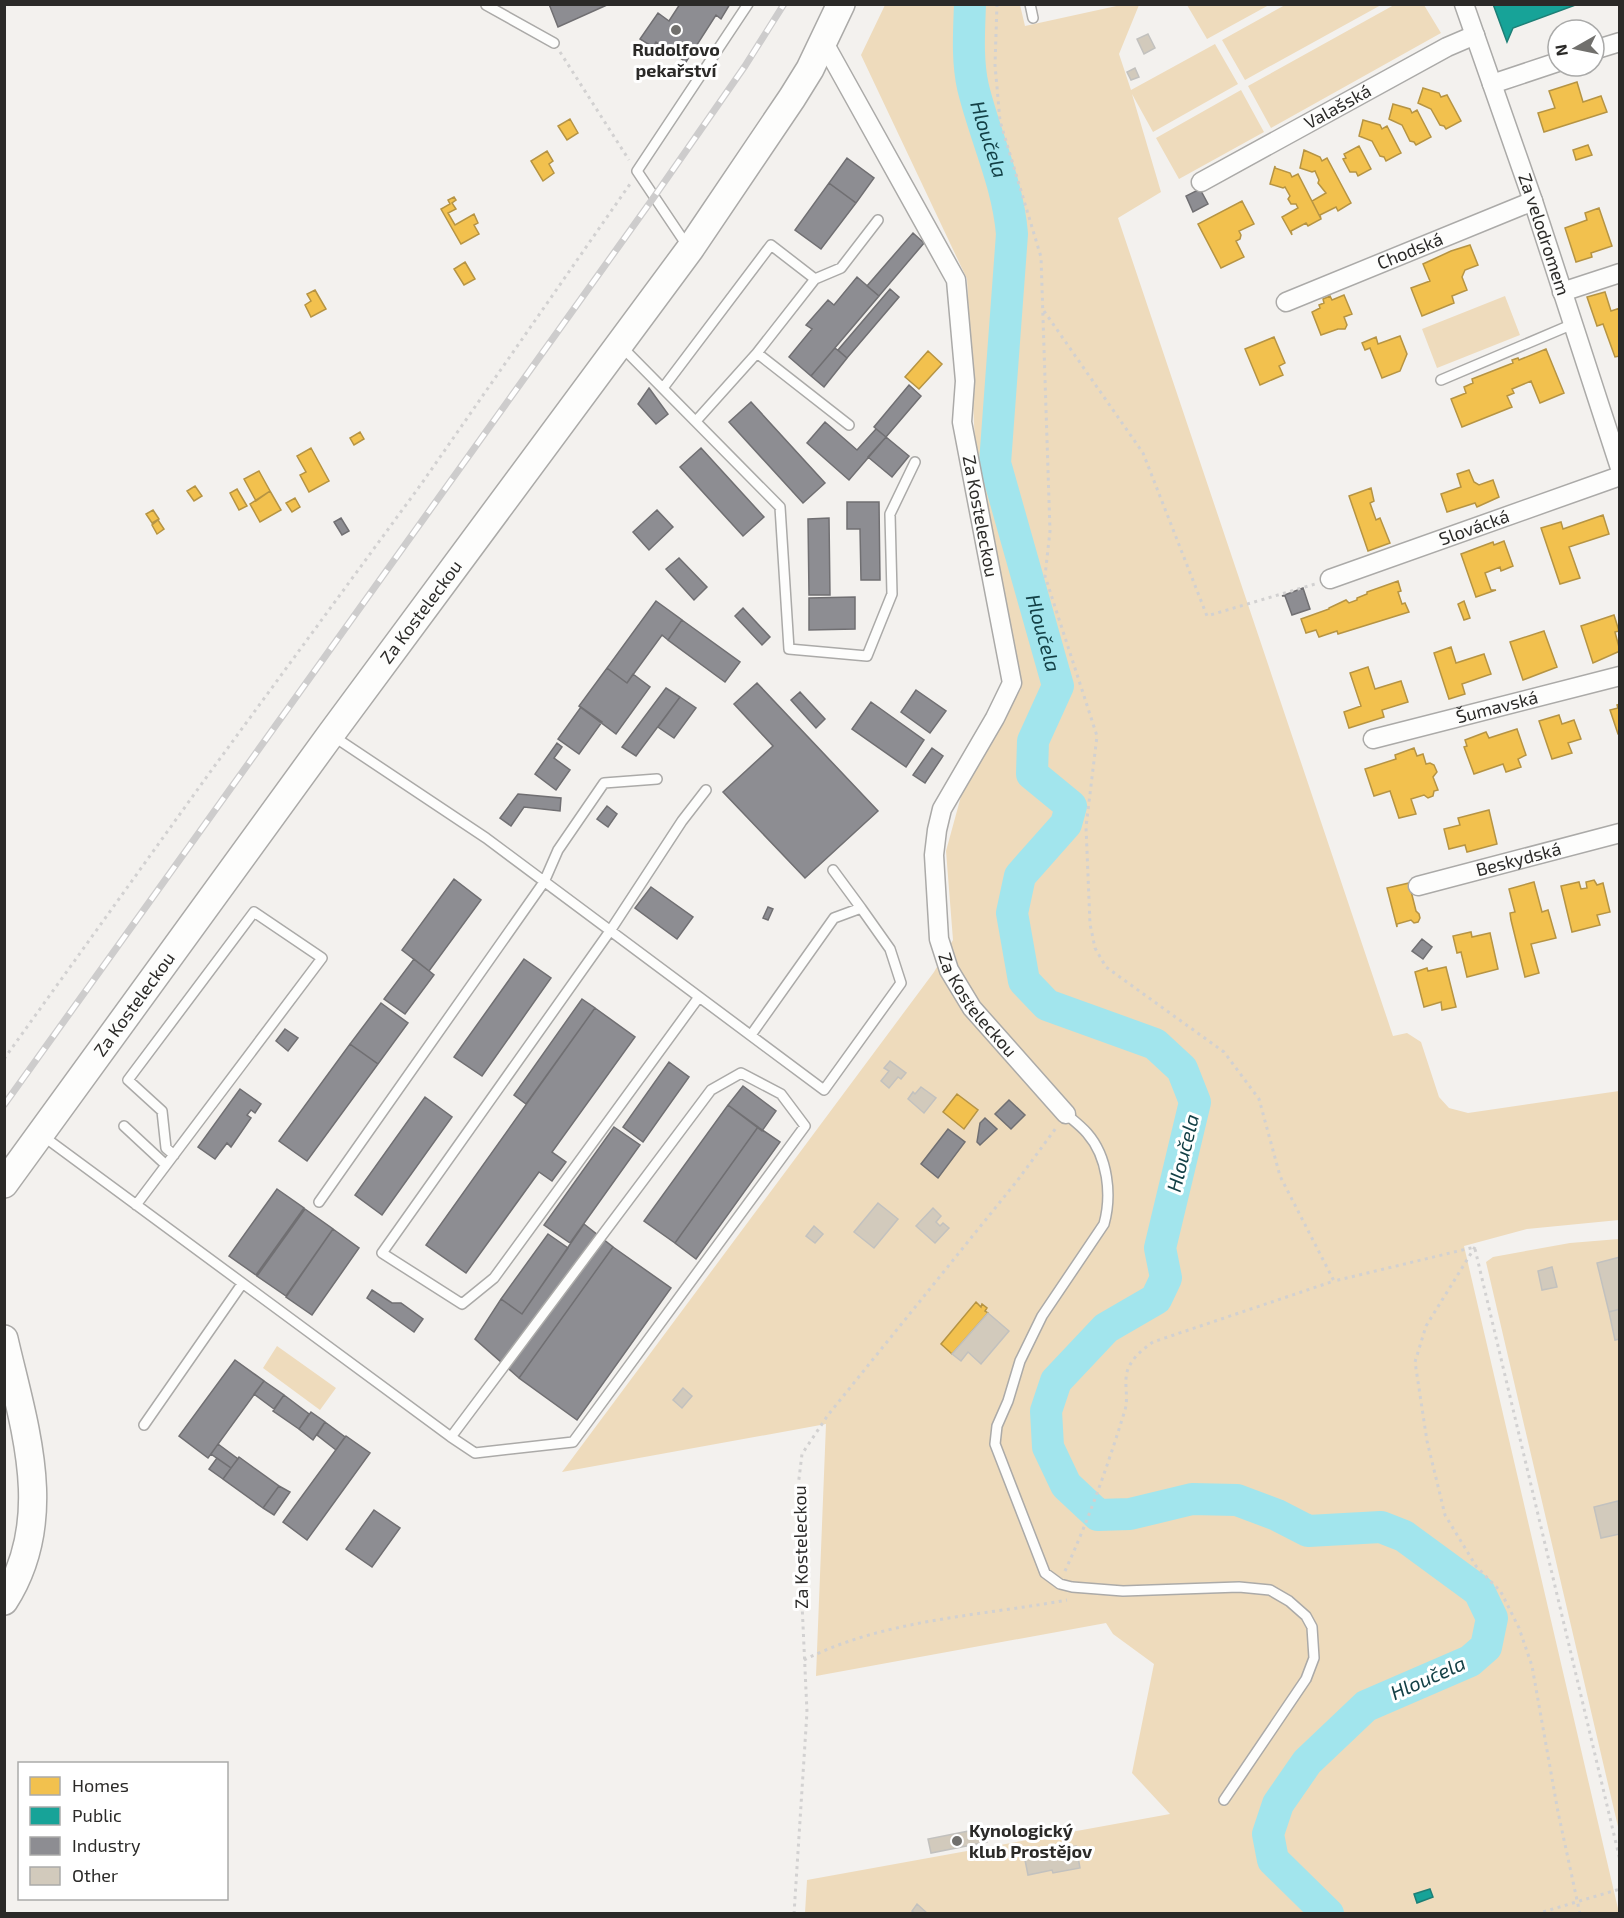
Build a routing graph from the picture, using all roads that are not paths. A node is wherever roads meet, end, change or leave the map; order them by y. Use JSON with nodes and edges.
{"nodes":[{"id":1,"x":488,"y":4,"type":"edge"},
{"id":2,"x":748,"y":4,"type":"edge"},
{"id":3,"x":841,"y":4,"type":"edge"},
{"id":4,"x":1030,"y":4,"type":"edge"},
{"id":5,"x":1464,"y":4,"type":"edge"},
{"id":6,"x":1033,"y":18,"type":"dead end"},
{"id":7,"x":1475,"y":35,"type":"junction"},
{"id":8,"x":823,"y":41,"type":"junction"},
{"id":9,"x":554,"y":43,"type":"road end"},
{"id":10,"x":1546,"y":66,"type":"edge"},
{"id":11,"x":1492,"y":84,"type":"junction"},
{"id":12,"x":1201,"y":182,"type":"dead end"},
{"id":13,"x":1533,"y":201,"type":"junction"},
{"id":14,"x":878,"y":220,"type":"dead end"},
{"id":15,"x":690,"y":249,"type":"junction"},
{"id":16,"x":1620,"y":273,"type":"edge"},
{"id":17,"x":815,"y":279,"type":"junction"},
{"id":18,"x":1562,"y":292,"type":"junction"},
{"id":19,"x":1286,"y":302,"type":"dead end"},
{"id":20,"x":1573,"y":324,"type":"junction"},
{"id":21,"x":620,"y":344,"type":"junction"},
{"id":22,"x":757,"y":353,"type":"junction"},
{"id":23,"x":1441,"y":380,"type":"dead end"},
{"id":24,"x":663,"y":388,"type":"junction"},
{"id":25,"x":696,"y":421,"type":"junction"},
{"id":26,"x":849,"y":426,"type":"dead end"},
{"id":27,"x":915,"y":462,"type":"dead end"},
{"id":28,"x":1620,"y":468,"type":"edge"},
{"id":29,"x":1620,"y":476,"type":"edge"},
{"id":30,"x":1330,"y":579,"type":"road end"},
{"id":31,"x":1620,"y":676,"type":"edge"},
{"id":32,"x":331,"y":734,"type":"junction"},
{"id":33,"x":1373,"y":739,"type":"dead end"},
{"id":34,"x":657,"y":779,"type":"dead end"},
{"id":35,"x":706,"y":790,"type":"dead end"},
{"id":36,"x":1620,"y":833,"type":"edge"},
{"id":37,"x":833,"y":870,"type":"dead end"},
{"id":38,"x":544,"y":882,"type":"junction"},
{"id":39,"x":1418,"y":886,"type":"dead end"},
{"id":40,"x":861,"y":908,"type":"junction"},
{"id":41,"x":610,"y":931,"type":"junction"},
{"id":42,"x":699,"y":997,"type":"junction"},
{"id":43,"x":751,"y":1035,"type":"junction"},
{"id":44,"x":1066,"y":1114,"type":"joint"},
{"id":45,"x":124,"y":1126,"type":"dead end"},
{"id":46,"x":41,"y":1134,"type":"junction"},
{"id":47,"x":174,"y":1155,"type":"junction"},
{"id":48,"x":166,"y":1165,"type":"junction"},
{"id":49,"x":7,"y":1180,"type":"edge"},
{"id":50,"x":319,"y":1202,"type":"dead end"},
{"id":51,"x":136,"y":1205,"type":"junction"},
{"id":52,"x":242,"y":1284,"type":"junction"},
{"id":53,"x":4,"y":1339,"type":"edge"},
{"id":54,"x":144,"y":1425,"type":"dead end"},
{"id":55,"x":451,"y":1437,"type":"junction"},
{"id":56,"x":4,"y":1601,"type":"edge"},
{"id":57,"x":1224,"y":1800,"type":"dead end"}],
"edges":[{"from":1,"to":9,"type":"lane"},
{"from":2,"to":15,"type":"lane"},
{"from":3,"to":8,"type":"street","name":"Za Kosteleckou"},
{"from":4,"to":6,"type":"lane"},
{"from":5,"to":7,"type":"street","name":"Za velodromem"},
{"from":7,"to":11,"type":"street","name":"Za velodromem"},
{"from":7,"to":12,"type":"street","name":"Valašská"},
{"from":8,"to":15,"type":"street","name":"Za Kosteleckou"},
{"from":8,"to":44,"type":"street","name":"Za Kosteleckou"},
{"from":10,"to":11,"type":"street"},
{"from":11,"to":13,"type":"street","name":"Za velodromem"},
{"from":13,"to":18,"type":"street","name":"Za velodromem"},
{"from":13,"to":19,"type":"street","name":"Chodská"},
{"from":14,"to":17,"type":"lane"},
{"from":15,"to":21,"type":"street","name":"Za Kosteleckou"},
{"from":16,"to":18,"type":"street"},
{"from":17,"to":22,"type":"lane"},
{"from":17,"to":24,"type":"lane"},
{"from":18,"to":20,"type":"street","name":"Za velodromem"},
{"from":20,"to":23,"type":"lane"},
{"from":20,"to":28,"type":"street","name":"Za velodromem"},
{"from":21,"to":24,"type":"lane"},
{"from":21,"to":32,"type":"street","name":"Za Kosteleckou"},
{"from":22,"to":25,"type":"lane"},
{"from":22,"to":26,"type":"lane"},
{"from":24,"to":25,"type":"lane"},
{"from":25,"to":27,"type":"lane"},
{"from":29,"to":30,"type":"street","name":"Slovácká"},
{"from":31,"to":33,"type":"street","name":"Šumavská"},
{"from":32,"to":38,"type":"lane"},
{"from":32,"to":46,"type":"street","name":"Za Kosteleckou"},
{"from":34,"to":38,"type":"lane"},
{"from":35,"to":41,"type":"lane"},
{"from":36,"to":39,"type":"street","name":"Beskydská"},
{"from":37,"to":40,"type":"lane"},
{"from":38,"to":41,"type":"lane"},
{"from":38,"to":50,"type":"lane"},
{"from":40,"to":43,"type":"lane"},
{"from":40,"to":43,"type":"lane"},
{"from":41,"to":42,"type":"lane"},
{"from":41,"to":42,"type":"lane"},
{"from":42,"to":43,"type":"lane"},
{"from":44,"to":57,"type":"lane"},
{"from":45,"to":48,"type":"lane"},
{"from":46,"to":49,"type":"street","name":"Za Kosteleckou"},
{"from":46,"to":51,"type":"lane"},
{"from":47,"to":47,"type":"lane"},
{"from":47,"to":48,"type":"lane"},
{"from":48,"to":51,"type":"lane"},
{"from":51,"to":52,"type":"lane"},
{"from":52,"to":54,"type":"lane"},
{"from":52,"to":55,"type":"lane"},
{"from":53,"to":56,"type":"street"},
{"from":55,"to":55,"type":"lane"}]}
